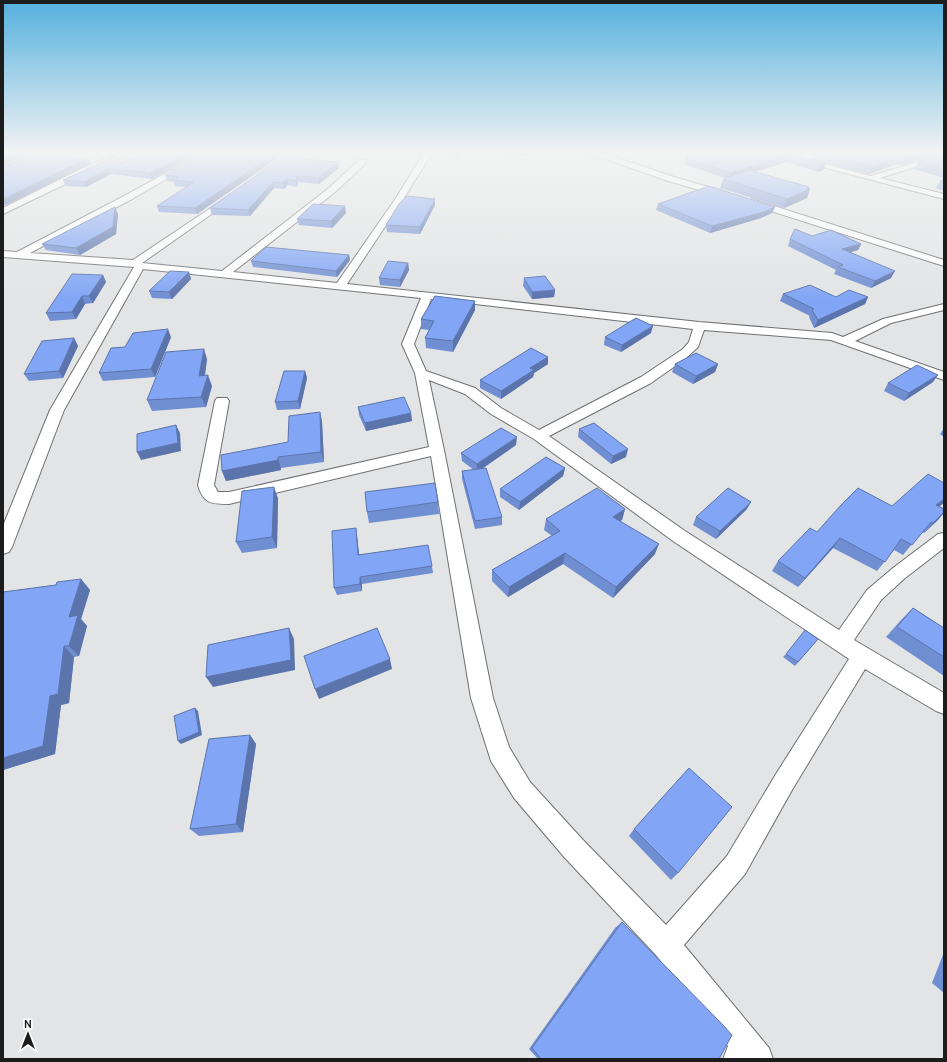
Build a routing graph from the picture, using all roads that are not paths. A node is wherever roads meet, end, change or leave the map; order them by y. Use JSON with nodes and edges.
{"nodes":[{"id":1,"x":24,"y":201,"type":"edge"},
{"id":2,"x":123,"y":201,"type":"edge"},
{"id":3,"x":226,"y":201,"type":"edge"},
{"id":4,"x":319,"y":201,"type":"edge"},
{"id":5,"x":398,"y":201,"type":"edge"},
{"id":6,"x":745,"y":201,"type":"edge"},
{"id":7,"x":3,"y":211,"type":"edge"},
{"id":8,"x":3,"y":254,"type":"edge"},
{"id":9,"x":19,"y":255,"type":"junction"},
{"id":10,"x":944,"y":263,"type":"edge"},
{"id":11,"x":137,"y":264,"type":"junction"},
{"id":12,"x":226,"y":274,"type":"junction"},
{"id":13,"x":340,"y":286,"type":"junction"},
{"id":14,"x":427,"y":295,"type":"junction"},
{"id":15,"x":944,"y":307,"type":"edge"},
{"id":16,"x":699,"y":326,"type":"junction"},
{"id":17,"x":844,"y":341,"type":"junction"},
{"id":18,"x":421,"y":373,"type":"junction"},
{"id":19,"x":944,"y":376,"type":"edge"},
{"id":20,"x":222,"y":401,"type":"dead end"},
{"id":21,"x":539,"y":436,"type":"junction"},
{"id":22,"x":437,"y":450,"type":"junction"},
{"id":23,"x":944,"y":539,"type":"edge"},
{"id":24,"x":3,"y":547,"type":"edge"},
{"id":25,"x":842,"y":642,"type":"junction"},
{"id":26,"x":862,"y":656,"type":"junction"},
{"id":27,"x":944,"y":704,"type":"edge"},
{"id":28,"x":666,"y":945,"type":"junction"},
{"id":29,"x":747,"y":1054,"type":"edge"}],
"edges":[{"from":1,"to":7,"type":"street"},
{"from":2,"to":9,"type":"street"},
{"from":3,"to":11,"type":"street"},
{"from":4,"to":12,"type":"street"},
{"from":5,"to":13,"type":"street"},
{"from":6,"to":10,"type":"street"},
{"from":8,"to":9,"type":"street"},
{"from":9,"to":11,"type":"street"},
{"from":11,"to":12,"type":"street"},
{"from":11,"to":24,"type":"street"},
{"from":12,"to":13,"type":"street"},
{"from":13,"to":14,"type":"street"},
{"from":14,"to":16,"type":"street"},
{"from":14,"to":18,"type":"street"},
{"from":15,"to":17,"type":"street"},
{"from":16,"to":17,"type":"street"},
{"from":16,"to":21,"type":"street"},
{"from":17,"to":19,"type":"street"},
{"from":18,"to":21,"type":"street"},
{"from":18,"to":22,"type":"street"},
{"from":20,"to":22,"type":"street"},
{"from":21,"to":25,"type":"street"},
{"from":22,"to":28,"type":"street"},
{"from":23,"to":25,"type":"street"},
{"from":25,"to":26,"type":"street"},
{"from":26,"to":27,"type":"street"},
{"from":26,"to":28,"type":"street"},
{"from":28,"to":29,"type":"street"}]}
